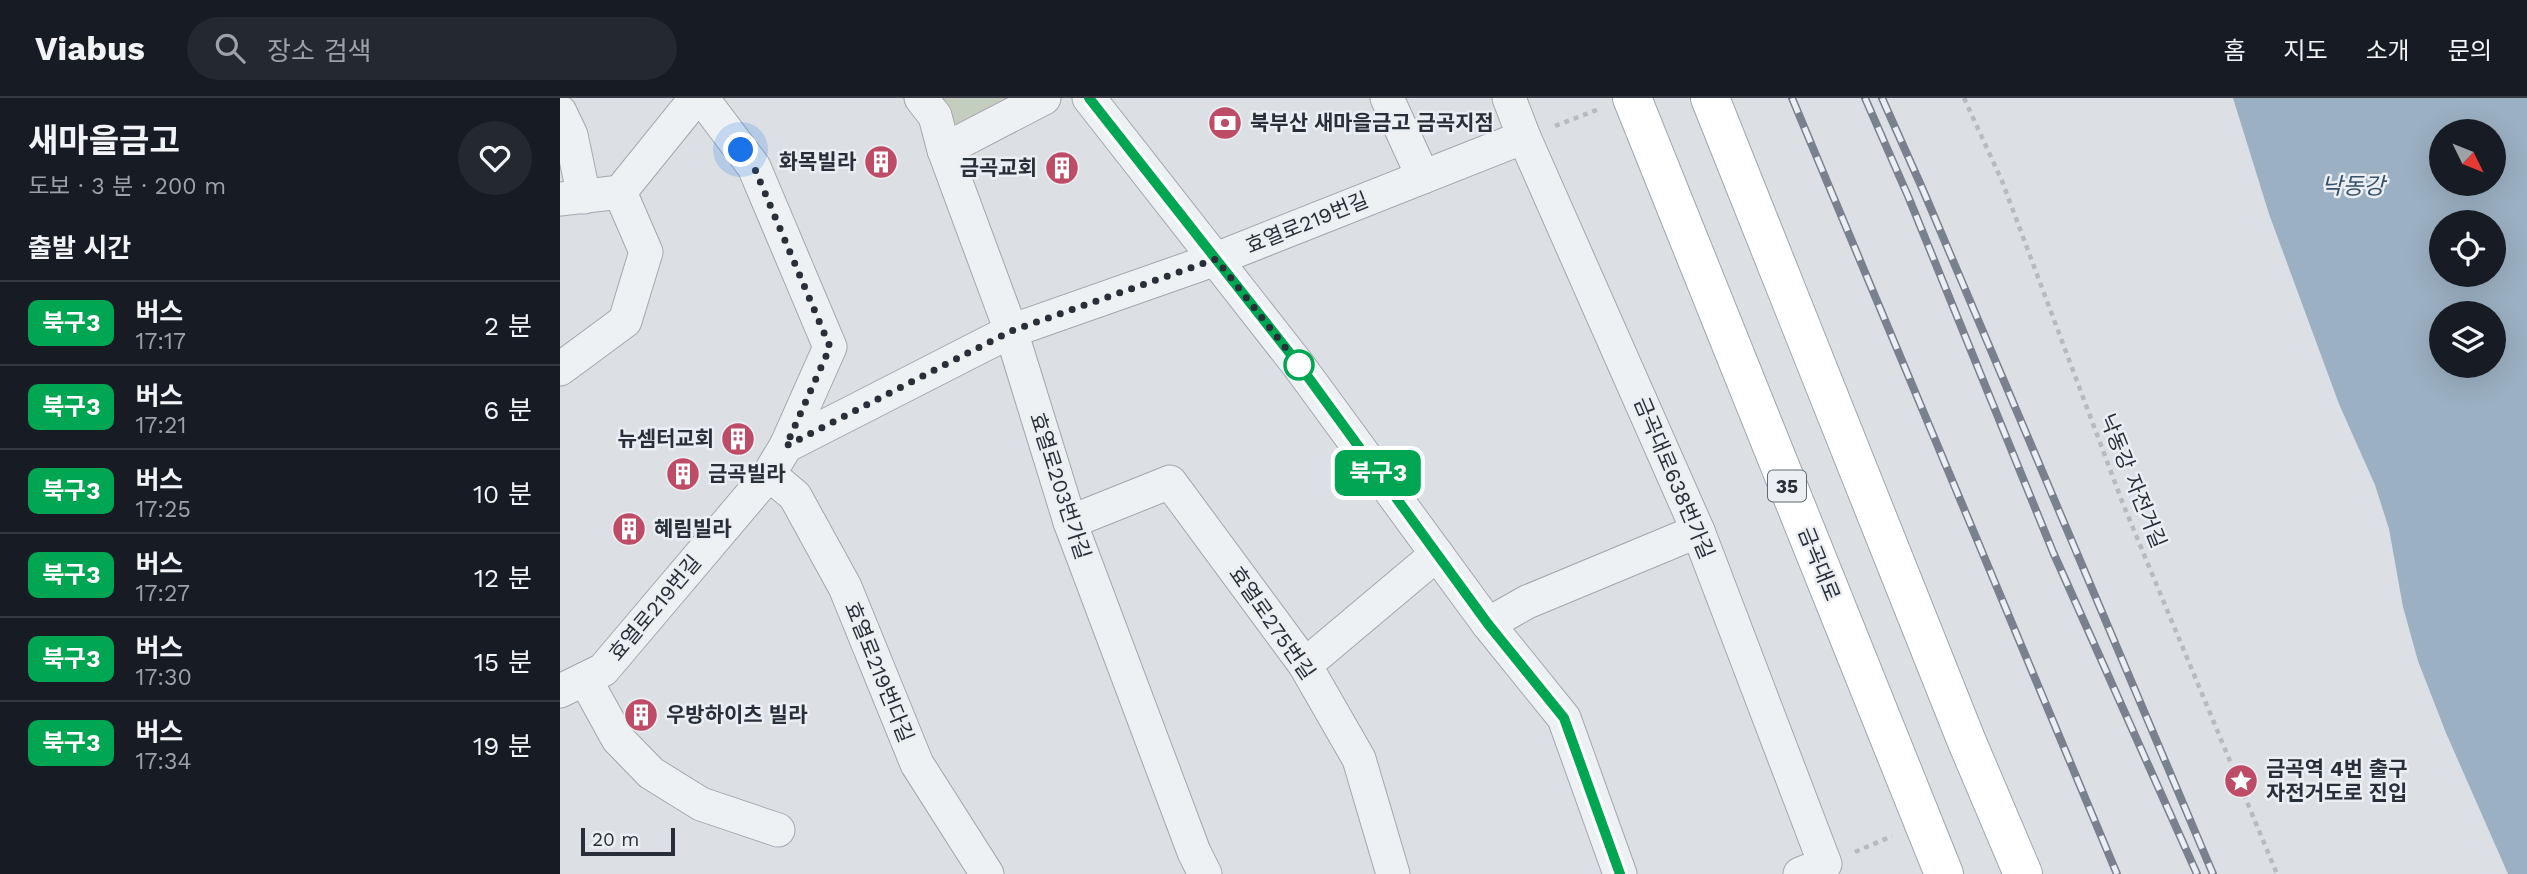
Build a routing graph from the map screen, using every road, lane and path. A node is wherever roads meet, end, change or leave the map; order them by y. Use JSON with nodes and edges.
{"nodes":[{"id":1,"x":696,"y":98,"type":"edge"},
{"id":2,"x":702,"y":98,"type":"edge"},
{"id":3,"x":921,"y":98,"type":"edge"},
{"id":4,"x":1044,"y":98,"type":"edge"},
{"id":5,"x":1089,"y":98,"type":"edge"},
{"id":6,"x":1387,"y":98,"type":"edge"},
{"id":7,"x":1510,"y":98,"type":"edge"},
{"id":8,"x":1710,"y":98,"type":"edge"},
{"id":9,"x":1964,"y":98,"type":"edge"},
{"id":10,"x":1617,"y":103,"type":"edge"},
{"id":11,"x":560,"y":112,"type":"edge"},
{"id":12,"x":1524,"y":137,"type":"junction"},
{"id":13,"x":944,"y":150,"type":"junction"},
{"id":14,"x":1423,"y":177,"type":"junction"},
{"id":15,"x":620,"y":192,"type":"junction"},
{"id":16,"x":572,"y":198,"type":"edge"},
{"id":17,"x":1216,"y":259,"type":"junction"},
{"id":18,"x":1011,"y":331,"type":"junction"},
{"id":19,"x":560,"y":369,"type":"edge"},
{"id":20,"x":777,"y":460,"type":"junction"},
{"id":21,"x":1070,"y":522,"type":"junction"},
{"id":22,"x":1698,"y":531,"type":"junction"},
{"id":23,"x":1437,"y":554,"type":"junction"},
{"id":24,"x":1488,"y":624,"type":"junction"},
{"id":25,"x":1305,"y":666,"type":"junction"},
{"id":26,"x":572,"y":685,"type":"edge"},
{"id":27,"x":1924,"y":823,"type":"junction"},
{"id":28,"x":778,"y":830,"type":"dead end"},
{"id":29,"x":1813,"y":869,"type":"edge"},
{"id":30,"x":986,"y":874,"type":"edge"},
{"id":31,"x":1205,"y":874,"type":"edge"},
{"id":32,"x":1393,"y":874,"type":"edge"},
{"id":33,"x":1620,"y":874,"type":"edge"},
{"id":34,"x":1944,"y":874,"type":"edge"},
{"id":35,"x":2023,"y":874,"type":"edge"},
{"id":36,"x":2277,"y":874,"type":"edge"}],
"edges":[{"from":1,"to":15,"type":"street"},
{"from":2,"to":20,"type":"street"},
{"from":3,"to":13,"type":"street","name":"효열로203번가길"},
{"from":4,"to":13,"type":"street"},
{"from":5,"to":17,"type":"street"},
{"from":6,"to":14,"type":"street"},
{"from":7,"to":12,"type":"street","name":"금곡대로638번가길"},
{"from":8,"to":35,"type":"main road"},
{"from":9,"to":36,"type":"path","name":"낙동강 자전거길"},
{"from":10,"to":12,"type":"path"},
{"from":10,"to":27,"type":"main road","name":"금곡대로","number":"35"},
{"from":11,"to":16,"type":"street"},
{"from":12,"to":14,"type":"street","name":"효열로219번길"},
{"from":12,"to":22,"type":"street","name":"금곡대로638번가길"},
{"from":13,"to":18,"type":"street","name":"효열로203번가길"},
{"from":14,"to":17,"type":"street","name":"효열로219번길"},
{"from":15,"to":16,"type":"street"},
{"from":15,"to":19,"type":"street"},
{"from":17,"to":18,"type":"street","name":"효열로219번길"},
{"from":17,"to":23,"type":"street"},
{"from":18,"to":20,"type":"street","name":"효열로219번길"},
{"from":18,"to":21,"type":"street","name":"효열로203번가길"},
{"from":20,"to":26,"type":"street","name":"효열로219번길"},
{"from":20,"to":30,"type":"street","name":"효열로219번다길"},
{"from":21,"to":25,"type":"street","name":"효열로275번길"},
{"from":21,"to":31,"type":"street","name":"효열로203번가길"},
{"from":22,"to":24,"type":"street"},
{"from":22,"to":29,"type":"street","name":"금곡대로638번가길"},
{"from":23,"to":24,"type":"street"},
{"from":23,"to":25,"type":"street"},
{"from":24,"to":33,"type":"street"},
{"from":25,"to":32,"type":"street","name":"효열로275번길"},
{"from":26,"to":28,"type":"street"},
{"from":27,"to":29,"type":"path"},
{"from":27,"to":34,"type":"main road","name":"금곡대로","number":"35"}]}
